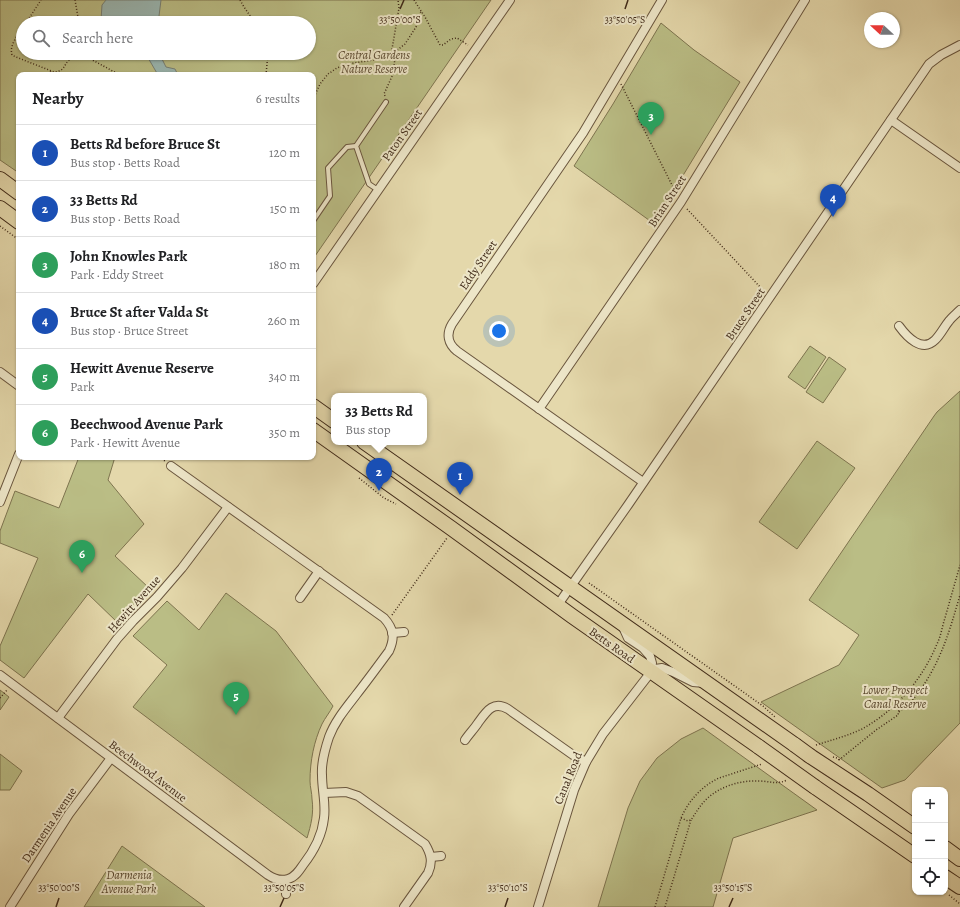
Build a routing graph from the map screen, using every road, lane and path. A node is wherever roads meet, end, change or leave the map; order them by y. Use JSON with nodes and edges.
{"nodes":[{"id":1,"x":41,"y":0,"type":"edge"},
{"id":2,"x":75,"y":0,"type":"edge"},
{"id":3,"x":240,"y":0,"type":"edge"},
{"id":4,"x":398,"y":0,"type":"edge"},
{"id":5,"x":414,"y":0,"type":"edge"},
{"id":6,"x":510,"y":0,"type":"edge"},
{"id":7,"x":662,"y":0,"type":"edge"},
{"id":8,"x":805,"y":0,"type":"edge"},
{"id":9,"x":421,"y":11,"type":"junction"},
{"id":10,"x":31,"y":16,"type":"edge"},
{"id":11,"x":78,"y":16,"type":"edge"},
{"id":12,"x":250,"y":16,"type":"edge"},
{"id":13,"x":16,"y":39,"type":"edge"},
{"id":14,"x":960,"y":45,"type":"edge"},
{"id":15,"x":476,"y":50,"type":"junction"},
{"id":16,"x":391,"y":55,"type":"junction"},
{"id":17,"x":16,"y":57,"type":"edge"},
{"id":18,"x":24,"y":60,"type":"edge"},
{"id":19,"x":69,"y":60,"type":"edge"},
{"id":20,"x":93,"y":60,"type":"edge"},
{"id":21,"x":267,"y":60,"type":"edge"},
{"id":22,"x":51,"y":71,"type":"joint"},
{"id":23,"x":54,"y":72,"type":"edge"},
{"id":24,"x":60,"y":72,"type":"edge"},
{"id":25,"x":115,"y":72,"type":"edge"},
{"id":26,"x":266,"y":72,"type":"edge"},
{"id":27,"x":615,"y":79,"type":"junction"},
{"id":28,"x":316,"y":95,"type":"edge"},
{"id":29,"x":386,"y":102,"type":"joint"},
{"id":30,"x":891,"y":120,"type":"junction"},
{"id":31,"x":356,"y":146,"type":"junction"},
{"id":32,"x":960,"y":168,"type":"edge"},
{"id":33,"x":0,"y":179,"type":"edge"},
{"id":34,"x":378,"y":190,"type":"junction"},
{"id":35,"x":16,"y":191,"type":"edge"},
{"id":36,"x":681,"y":202,"type":"junction"},
{"id":37,"x":0,"y":208,"type":"edge"},
{"id":38,"x":316,"y":217,"type":"edge"},
{"id":39,"x":16,"y":220,"type":"edge"},
{"id":40,"x":0,"y":226,"type":"edge"},
{"id":41,"x":16,"y":238,"type":"edge"},
{"id":42,"x":316,"y":280,"type":"edge"},
{"id":43,"x":762,"y":289,"type":"dead end"},
{"id":44,"x":960,"y":310,"type":"edge"},
{"id":45,"x":899,"y":326,"type":"dead end"},
{"id":46,"x":0,"y":372,"type":"edge"},
{"id":47,"x":16,"y":384,"type":"edge"},
{"id":48,"x":316,"y":408,"type":"edge"},
{"id":49,"x":539,"y":409,"type":"junction"},
{"id":50,"x":331,"y":419,"type":"edge"},
{"id":51,"x":316,"y":432,"type":"edge"},
{"id":52,"x":331,"y":443,"type":"edge"},
{"id":53,"x":334,"y":445,"type":"edge"},
{"id":54,"x":368,"y":445,"type":"edge"},
{"id":55,"x":17,"y":460,"type":"edge"},
{"id":56,"x":171,"y":466,"type":"dead end"},
{"id":57,"x":643,"y":482,"type":"junction"},
{"id":58,"x":0,"y":502,"type":"edge"},
{"id":59,"x":228,"y":507,"type":"junction"},
{"id":60,"x":447,"y":538,"type":"dead end"},
{"id":61,"x":960,"y":565,"type":"edge"},
{"id":62,"x":319,"y":571,"type":"junction"},
{"id":63,"x":589,"y":583,"type":"dead end"},
{"id":64,"x":570,"y":588,"type":"junction"},
{"id":65,"x":960,"y":595,"type":"edge"},
{"id":66,"x":300,"y":598,"type":"dead end"},
{"id":67,"x":558,"y":606,"type":"junction"},
{"id":68,"x":387,"y":621,"type":"junction"},
{"id":69,"x":621,"y":624,"type":"junction"},
{"id":70,"x":404,"y":632,"type":"dead end"},
{"id":71,"x":392,"y":633,"type":"junction"},
{"id":72,"x":650,"y":672,"type":"junction"},
{"id":73,"x":0,"y":674,"type":"edge"},
{"id":74,"x":706,"y":684,"type":"junction"},
{"id":75,"x":897,"y":704,"type":"junction"},
{"id":76,"x":899,"y":712,"type":"junction"},
{"id":77,"x":776,"y":717,"type":"dead end"},
{"id":78,"x":58,"y":718,"type":"junction"},
{"id":79,"x":465,"y":740,"type":"dead end"},
{"id":80,"x":828,"y":741,"type":"dead end"},
{"id":81,"x":111,"y":758,"type":"junction"},
{"id":82,"x":839,"y":760,"type":"dead end"},
{"id":83,"x":586,"y":762,"type":"junction"},
{"id":84,"x":750,"y":768,"type":"dead end"},
{"id":85,"x":789,"y":779,"type":"dead end"},
{"id":86,"x":324,"y":793,"type":"junction"},
{"id":87,"x":681,"y":818,"type":"junction"},
{"id":88,"x":691,"y":820,"type":"junction"},
{"id":89,"x":912,"y":825,"type":"edge"},
{"id":90,"x":948,"y":850,"type":"edge"},
{"id":91,"x":912,"y":854,"type":"edge"},
{"id":92,"x":441,"y":856,"type":"dead end"},
{"id":93,"x":431,"y":857,"type":"junction"},
{"id":94,"x":960,"y":859,"type":"edge"},
{"id":95,"x":948,"y":878,"type":"edge"},
{"id":96,"x":285,"y":880,"type":"junction"},
{"id":97,"x":960,"y":887,"type":"edge"},
{"id":98,"x":948,"y":893,"type":"edge"},
{"id":99,"x":286,"y":894,"type":"dead end"},
{"id":100,"x":960,"y":904,"type":"edge"},
{"id":101,"x":10,"y":907,"type":"edge"},
{"id":102,"x":404,"y":907,"type":"edge"},
{"id":103,"x":538,"y":907,"type":"edge"},
{"id":104,"x":655,"y":907,"type":"edge"},
{"id":105,"x":665,"y":907,"type":"edge"}],
"edges":[{"from":1,"to":10,"type":"path"},
{"from":2,"to":11,"type":"path"},
{"from":3,"to":12,"type":"path"},
{"from":4,"to":16,"type":"path"},
{"from":5,"to":9,"type":"path"},
{"from":6,"to":15,"type":"street","name":"Paton Street"},
{"from":7,"to":27,"type":"street","name":"Eddy Street"},
{"from":8,"to":36,"type":"street","name":"Brian Street"},
{"from":9,"to":15,"type":"path"},
{"from":9,"to":16,"type":"path"},
{"from":13,"to":17,"type":"path"},
{"from":14,"to":30,"type":"street","name":"Bruce Street"},
{"from":15,"to":34,"type":"street","name":"Paton Street"},
{"from":16,"to":28,"type":"path"},
{"from":16,"to":29,"type":"path"},
{"from":18,"to":22,"type":"path"},
{"from":19,"to":24,"type":"path"},
{"from":20,"to":25,"type":"path"},
{"from":21,"to":26,"type":"path"},
{"from":22,"to":23,"type":"path"},
{"from":27,"to":36,"type":"path"},
{"from":27,"to":49,"type":"street","name":"Eddy Street"},
{"from":29,"to":31,"type":"lane"},
{"from":30,"to":32,"type":"street"},
{"from":30,"to":57,"type":"street","name":"Bruce Street"},
{"from":31,"to":34,"type":"lane"},
{"from":31,"to":38,"type":"lane"},
{"from":33,"to":35,"type":"highway"},
{"from":34,"to":42,"type":"street","name":"Paton Street"},
{"from":36,"to":43,"type":"path"},
{"from":36,"to":49,"type":"street","name":"Brian Street"},
{"from":37,"to":39,"type":"highway"},
{"from":40,"to":41,"type":"path"},
{"from":44,"to":45,"type":"street"},
{"from":46,"to":47,"type":"street"},
{"from":48,"to":50,"type":"highway"},
{"from":49,"to":57,"type":"street","name":"Eddy Street"},
{"from":51,"to":52,"type":"highway","name":"Betts Road"},
{"from":53,"to":67,"type":"highway","name":"Betts Road"},
{"from":54,"to":64,"type":"highway","name":"Betts Road"},
{"from":55,"to":58,"type":"street"},
{"from":56,"to":59,"type":"street"},
{"from":57,"to":64,"type":"street","name":"Bruce Street"},
{"from":59,"to":62,"type":"street"},
{"from":59,"to":78,"type":"street","name":"Hewitt Avenue"},
{"from":60,"to":68,"type":"path"},
{"from":61,"to":75,"type":"path"},
{"from":62,"to":66,"type":"street"},
{"from":62,"to":68,"type":"street"},
{"from":63,"to":77,"type":"path"},
{"from":64,"to":67,"type":"street","name":"Bruce Street"},
{"from":64,"to":69,"type":"highway","name":"Betts Road"},
{"from":65,"to":76,"type":"path"},
{"from":67,"to":72,"type":"highway","name":"Betts Road"},
{"from":68,"to":71,"type":"street"},
{"from":69,"to":72,"type":"street"},
{"from":69,"to":74,"type":"highway","name":"Betts Road"},
{"from":70,"to":71,"type":"street"},
{"from":71,"to":86,"type":"street"},
{"from":72,"to":74,"type":"street"},
{"from":72,"to":83,"type":"street","name":"Canal Road"},
{"from":72,"to":91,"type":"highway","name":"Betts Road","bridge":true},
{"from":73,"to":78,"type":"street","name":"Beechwood Avenue"},
{"from":74,"to":89,"type":"highway","name":"Betts Road","bridge":true},
{"from":75,"to":76,"type":"path"},
{"from":75,"to":80,"type":"path"},
{"from":76,"to":82,"type":"path"},
{"from":78,"to":81,"type":"street","name":"Beechwood Avenue"},
{"from":79,"to":83,"type":"street"},
{"from":81,"to":96,"type":"street","name":"Beechwood Avenue"},
{"from":81,"to":101,"type":"street","name":"Darmenia Avenue"},
{"from":83,"to":103,"type":"street","name":"Canal Road"},
{"from":84,"to":87,"type":"path"},
{"from":85,"to":88,"type":"path"},
{"from":86,"to":93,"type":"street"},
{"from":86,"to":96,"type":"street"},
{"from":87,"to":88,"type":"path"},
{"from":87,"to":104,"type":"path"},
{"from":88,"to":105,"type":"path"},
{"from":90,"to":94,"type":"highway"},
{"from":92,"to":93,"type":"street"},
{"from":93,"to":102,"type":"street"},
{"from":95,"to":97,"type":"highway"},
{"from":96,"to":99,"type":"street"},
{"from":98,"to":100,"type":"path"}]}
